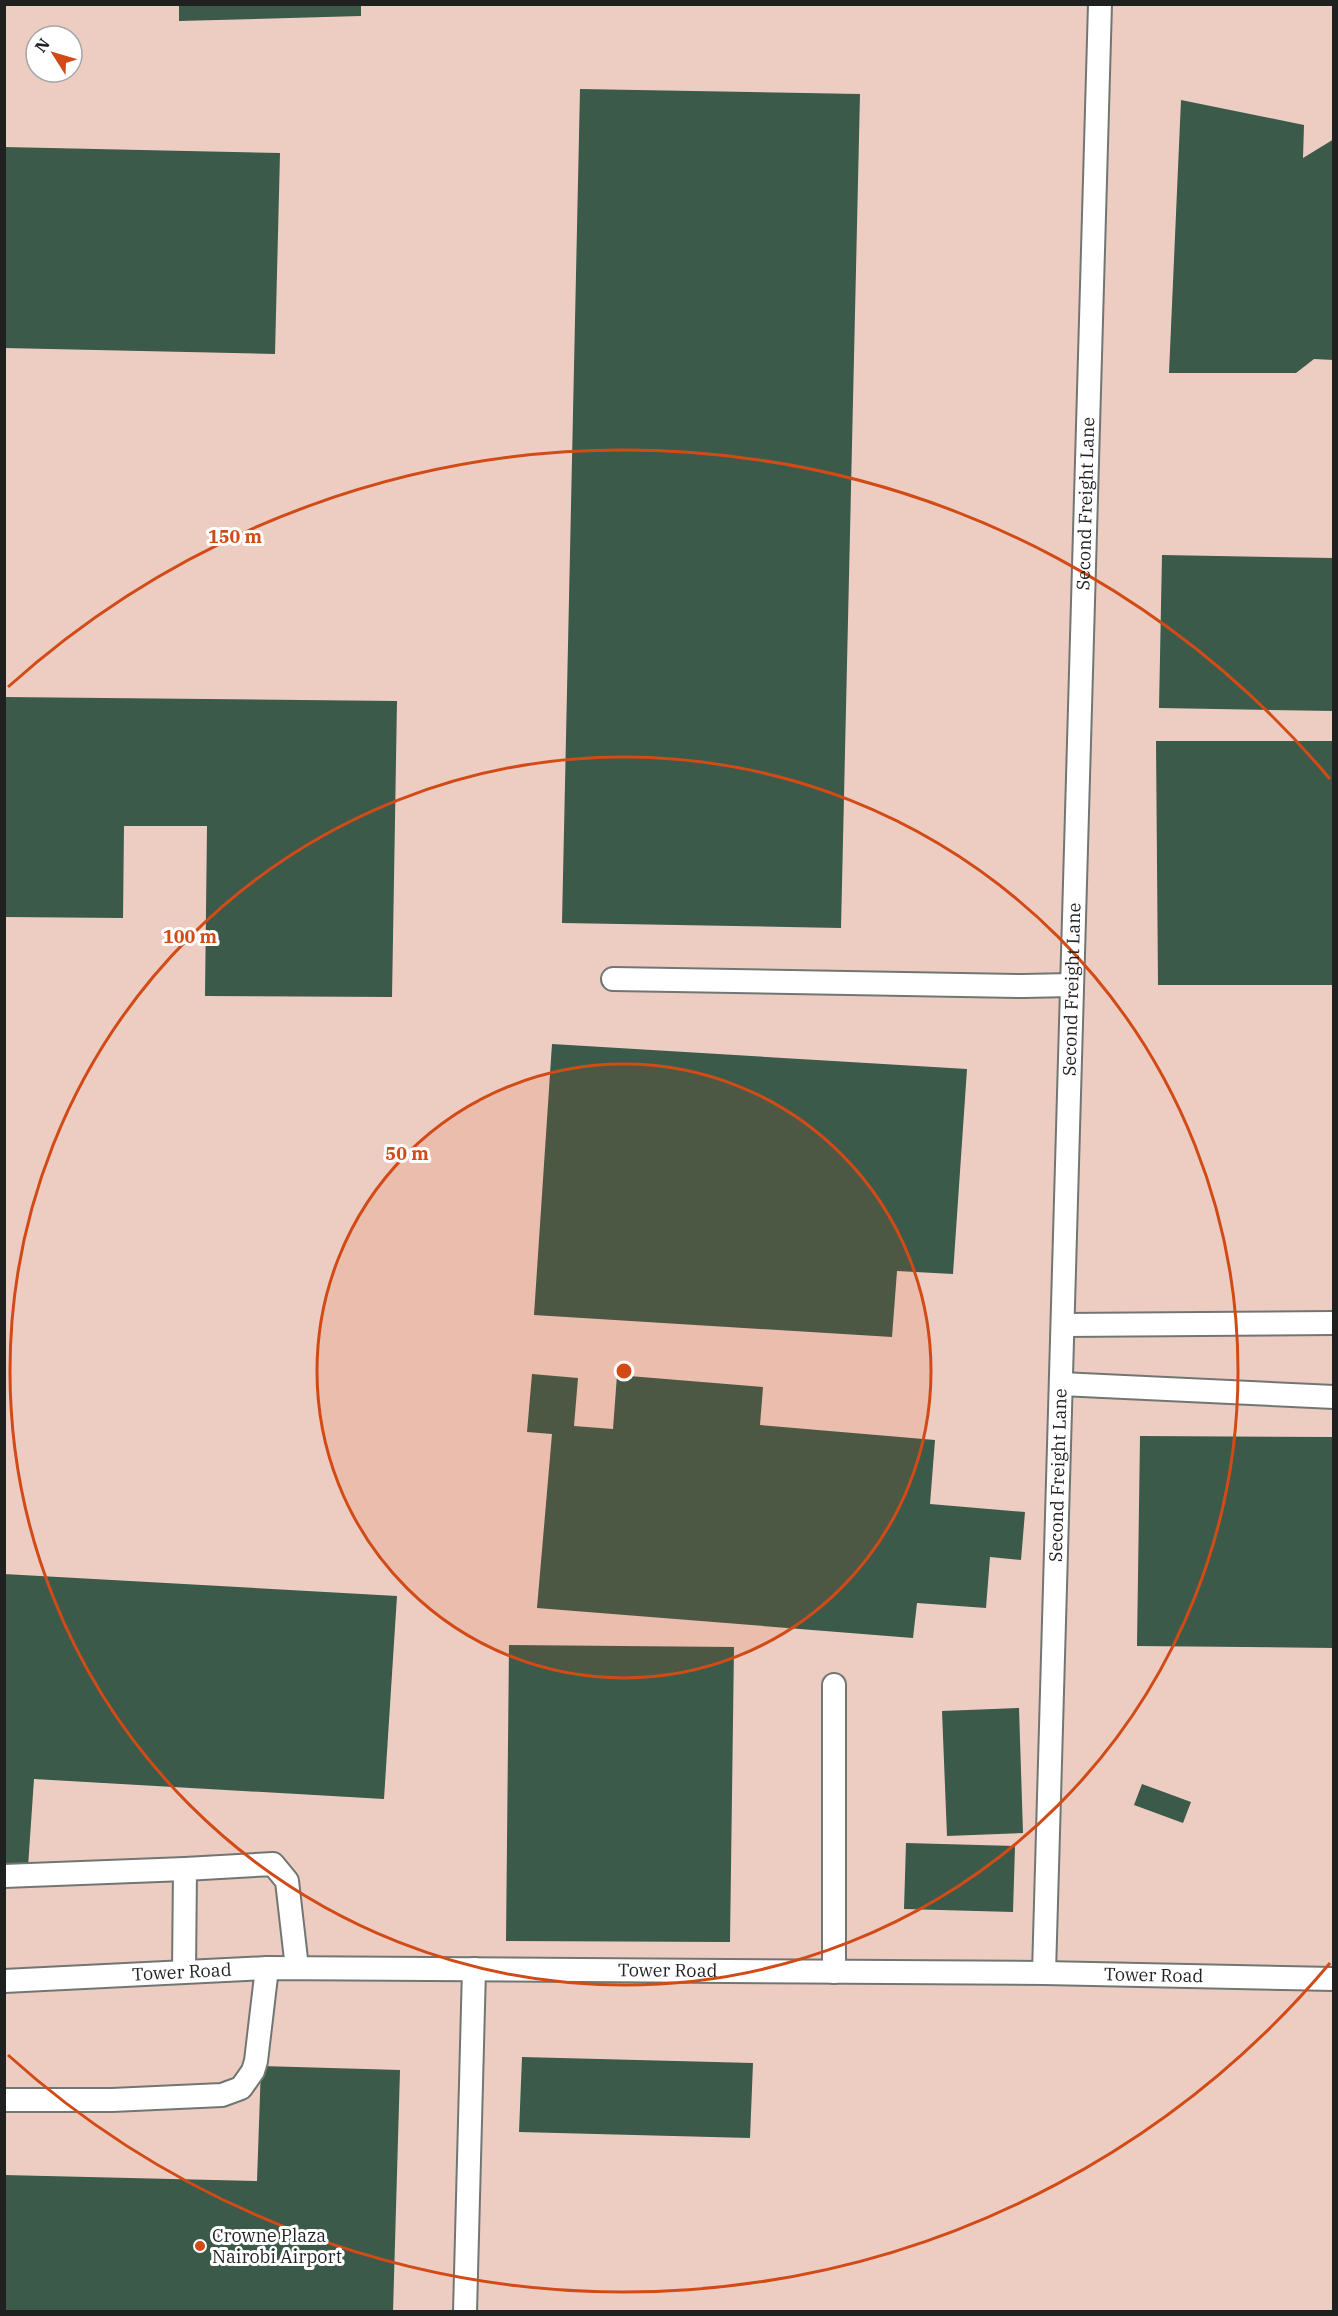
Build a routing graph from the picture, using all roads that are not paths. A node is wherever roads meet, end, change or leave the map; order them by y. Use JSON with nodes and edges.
{"nodes":[{"id":1,"x":1100,"y":4,"type":"edge"},
{"id":2,"x":613,"y":979,"type":"dead end"},
{"id":3,"x":1072,"y":985,"type":"junction"},
{"id":4,"x":1334,"y":1323,"type":"edge"},
{"id":5,"x":1063,"y":1325,"type":"junction"},
{"id":6,"x":1061,"y":1384,"type":"junction"},
{"id":7,"x":1334,"y":1397,"type":"edge"},
{"id":8,"x":834,"y":1685,"type":"dead end"},
{"id":9,"x":185,"y":1869,"type":"junction"},
{"id":10,"x":4,"y":1876,"type":"edge"},
{"id":11,"x":267,"y":1968,"type":"junction"},
{"id":12,"x":297,"y":1968,"type":"junction"},
{"id":13,"x":474,"y":1969,"type":"junction"},
{"id":14,"x":184,"y":1972,"type":"junction"},
{"id":15,"x":834,"y":1972,"type":"junction"},
{"id":16,"x":1044,"y":1973,"type":"junction"},
{"id":17,"x":1334,"y":1979,"type":"edge"},
{"id":18,"x":4,"y":1982,"type":"edge"},
{"id":19,"x":4,"y":2100,"type":"edge"},
{"id":20,"x":465,"y":2312,"type":"edge"}],
"edges":[{"from":1,"to":3,"type":"lane","name":"Second Freight Lane"},
{"from":2,"to":3,"type":"lane"},
{"from":3,"to":5,"type":"lane","name":"Second Freight Lane"},
{"from":4,"to":5,"type":"lane"},
{"from":5,"to":6,"type":"lane","name":"Second Freight Lane"},
{"from":6,"to":7,"type":"lane"},
{"from":6,"to":16,"type":"lane","name":"Second Freight Lane"},
{"from":8,"to":15,"type":"lane"},
{"from":9,"to":10,"type":"lane"},
{"from":9,"to":12,"type":"lane"},
{"from":9,"to":14,"type":"lane"},
{"from":11,"to":12,"type":"lane","name":"Tower Road"},
{"from":11,"to":14,"type":"lane","name":"Tower Road"},
{"from":11,"to":19,"type":"lane"},
{"from":12,"to":13,"type":"lane","name":"Tower Road"},
{"from":13,"to":15,"type":"lane","name":"Tower Road"},
{"from":13,"to":20,"type":"lane"},
{"from":14,"to":18,"type":"lane","name":"Tower Road"},
{"from":15,"to":16,"type":"lane","name":"Tower Road"},
{"from":16,"to":17,"type":"lane","name":"Tower Road"}]}
